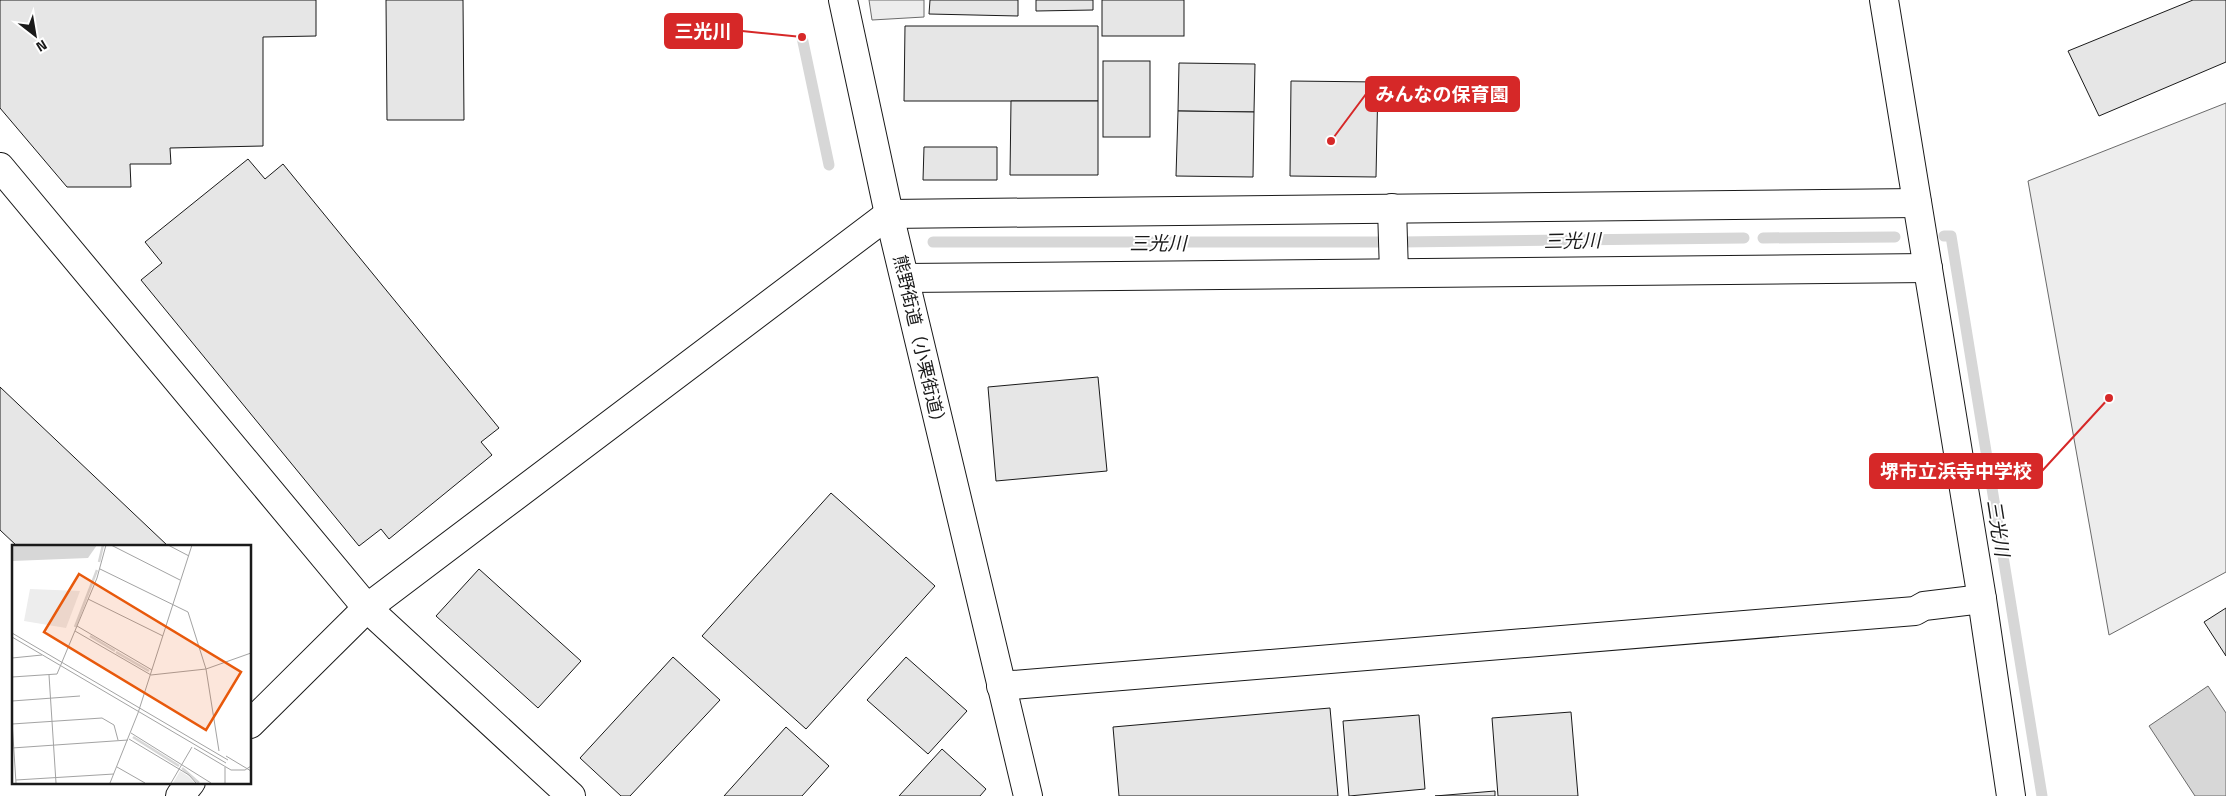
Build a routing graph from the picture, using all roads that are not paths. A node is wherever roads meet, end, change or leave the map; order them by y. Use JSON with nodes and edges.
{"nodes":[{"id":1,"x":842,"y":0,"type":"edge"},
{"id":2,"x":1884,"y":0,"type":"edge"},
{"id":3,"x":0,"y":167,"type":"edge"},
{"id":4,"x":1918,"y":209,"type":"junction"},
{"id":5,"x":1393,"y":213,"type":"junction"},
{"id":6,"x":889,"y":214,"type":"junction"},
{"id":7,"x":1394,"y":264,"type":"junction"},
{"id":8,"x":1928,"y":266,"type":"junction"},
{"id":9,"x":905,"y":278,"type":"junction"},
{"id":10,"x":1982,"y":599,"type":"junction"},
{"id":11,"x":367,"y":608,"type":"junction"},
{"id":12,"x":1002,"y":686,"type":"junction"},
{"id":13,"x":251,"y":723,"type":"edge"},
{"id":14,"x":189,"y":784,"type":"edge"},
{"id":15,"x":180,"y":796,"type":"edge"},
{"id":16,"x":571,"y":796,"type":"edge"},
{"id":17,"x":1028,"y":796,"type":"edge"},
{"id":18,"x":2011,"y":796,"type":"edge"}],
"edges":[{"from":1,"to":6,"type":"street","name":"熊野街道（小栗街道）"},
{"from":2,"to":4,"type":"street"},
{"from":3,"to":11,"type":"street"},
{"from":4,"to":5,"type":"street"},
{"from":4,"to":8,"type":"street"},
{"from":5,"to":6,"type":"street"},
{"from":5,"to":7,"type":"street"},
{"from":6,"to":9,"type":"street","name":"熊野街道（小栗街道）"},
{"from":6,"to":11,"type":"street"},
{"from":7,"to":8,"type":"street"},
{"from":7,"to":9,"type":"street"},
{"from":8,"to":10,"type":"street"},
{"from":9,"to":12,"type":"street","name":"熊野街道（小栗街道）"},
{"from":10,"to":12,"type":"street"},
{"from":10,"to":18,"type":"street"},
{"from":11,"to":13,"type":"street"},
{"from":11,"to":16,"type":"street"},
{"from":12,"to":17,"type":"street","name":"熊野街道（小栗街道）"},
{"from":14,"to":15,"type":"street"}]}
